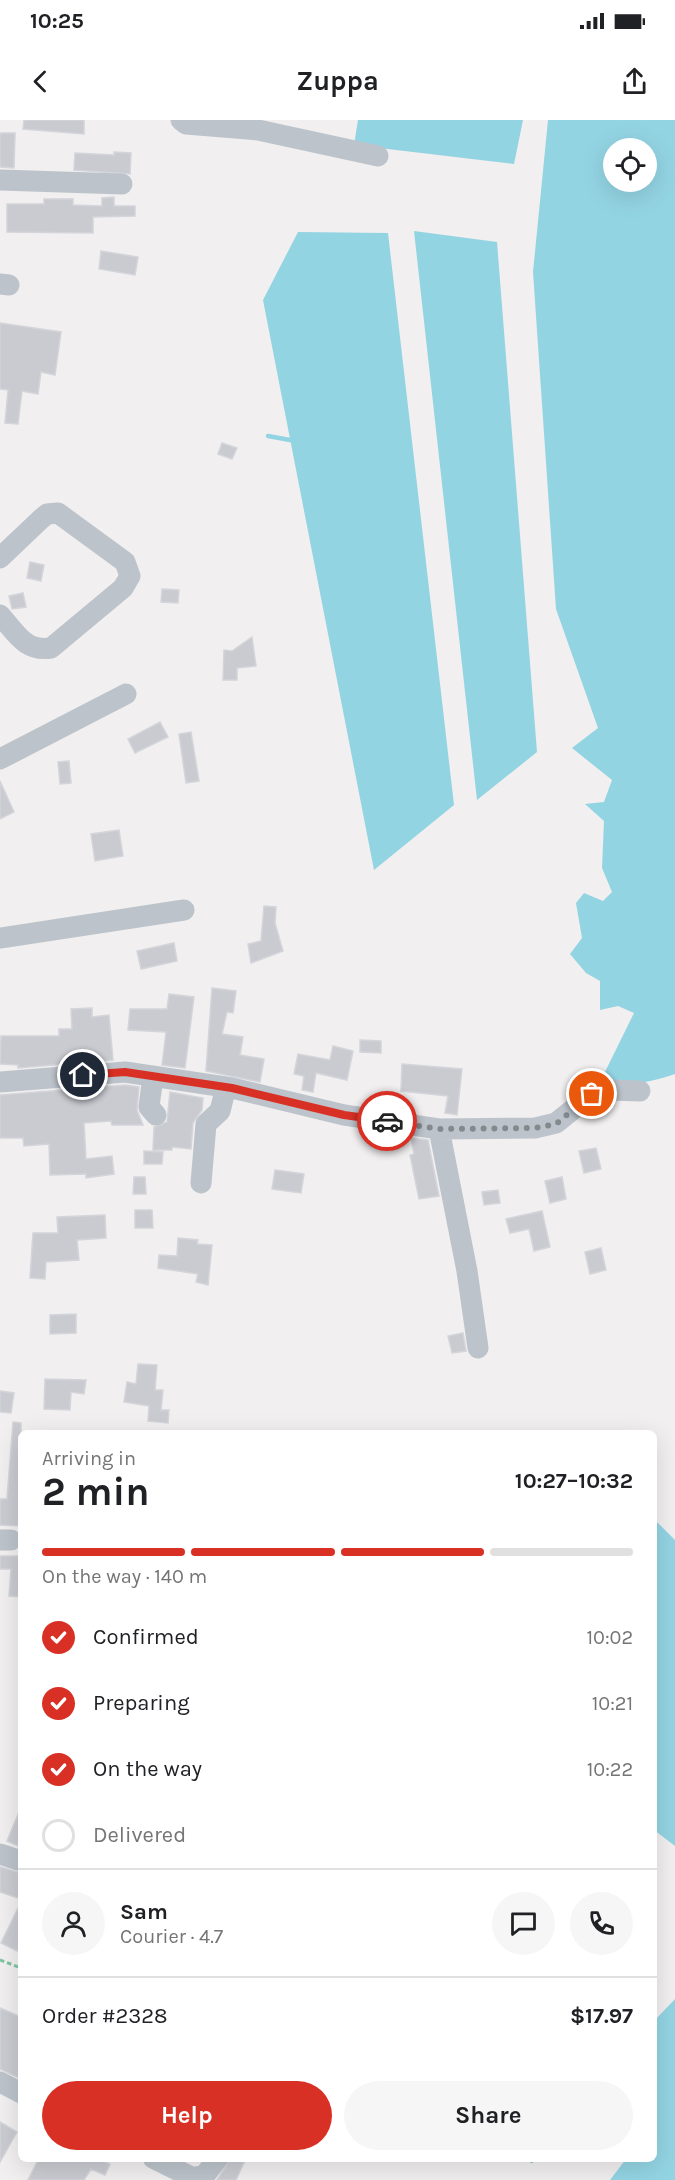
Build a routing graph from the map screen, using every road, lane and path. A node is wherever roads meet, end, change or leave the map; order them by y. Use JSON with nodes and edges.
{"nodes":[{"id":1,"x":181,"y":120,"type":"edge"},
{"id":2,"x":378,"y":156,"type":"dead end"},
{"id":3,"x":0,"y":180,"type":"edge"},
{"id":4,"x":122,"y":184,"type":"dead end"},
{"id":5,"x":0,"y":558,"type":"edge"},
{"id":6,"x":0,"y":615,"type":"edge"},
{"id":7,"x":126,"y":694,"type":"dead end"},
{"id":8,"x":0,"y":759,"type":"edge"},
{"id":9,"x":184,"y":910,"type":"dead end"},
{"id":10,"x":0,"y":938,"type":"edge"},
{"id":11,"x":153,"y":1076,"type":"junction"},
{"id":12,"x":0,"y":1082,"type":"edge"},
{"id":13,"x":226,"y":1087,"type":"junction"},
{"id":14,"x":640,"y":1091,"type":"dead end"},
{"id":15,"x":156,"y":1115,"type":"dead end"},
{"id":16,"x":439,"y":1129,"type":"junction"},
{"id":17,"x":201,"y":1182,"type":"dead end"},
{"id":18,"x":477,"y":1347,"type":"dead end"},
{"id":19,"x":0,"y":1960,"type":"edge"},
{"id":20,"x":18,"y":1967,"type":"edge"},
{"id":21,"x":0,"y":2082,"type":"edge"},
{"id":22,"x":18,"y":2091,"type":"edge"},
{"id":23,"x":163,"y":2162,"type":"edge"},
{"id":24,"x":215,"y":2162,"type":"edge"}],
"edges":[{"from":1,"to":2,"type":"street"},
{"from":3,"to":4,"type":"street"},
{"from":5,"to":6,"type":"street"},
{"from":7,"to":8,"type":"street"},
{"from":9,"to":10,"type":"street"},
{"from":11,"to":12,"type":"street"},
{"from":11,"to":13,"type":"street"},
{"from":11,"to":15,"type":"street"},
{"from":13,"to":16,"type":"street"},
{"from":13,"to":17,"type":"street"},
{"from":14,"to":16,"type":"street"},
{"from":16,"to":18,"type":"street"},
{"from":19,"to":20,"type":"path"},
{"from":21,"to":22,"type":"street"},
{"from":23,"to":24,"type":"street"}]}
